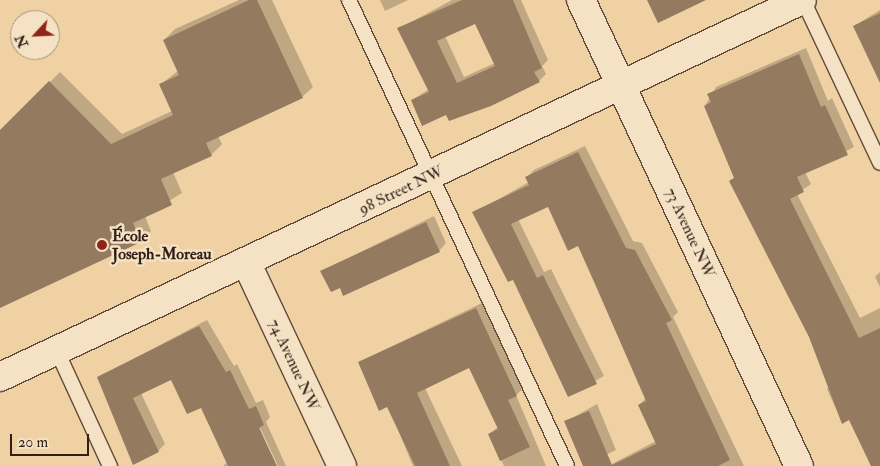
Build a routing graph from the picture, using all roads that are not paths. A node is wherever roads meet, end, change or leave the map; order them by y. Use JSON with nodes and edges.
{"nodes":[{"id":1,"x":348,"y":0,"type":"edge"},
{"id":2,"x":581,"y":0,"type":"edge"},
{"id":3,"x":803,"y":0,"type":"edge"},
{"id":4,"x":621,"y":85,"type":"junction"},
{"id":5,"x":880,"y":163,"type":"edge"},
{"id":6,"x":430,"y":176,"type":"junction"},
{"id":7,"x":247,"y":264,"type":"junction"},
{"id":8,"x":57,"y":351,"type":"junction"},
{"id":9,"x":0,"y":377,"type":"edge"},
{"id":10,"x":110,"y":466,"type":"edge"},
{"id":11,"x":342,"y":466,"type":"edge"},
{"id":12,"x":567,"y":466,"type":"edge"},
{"id":13,"x":799,"y":466,"type":"edge"}],
"edges":[{"from":1,"to":6,"type":"lane"},
{"from":2,"to":4,"type":"street","name":"73 Avenue NW"},
{"from":3,"to":4,"type":"street","name":"98 Street NW"},
{"from":3,"to":5,"type":"lane"},
{"from":4,"to":6,"type":"street","name":"98 Street NW"},
{"from":4,"to":13,"type":"street","name":"73 Avenue NW"},
{"from":6,"to":7,"type":"street","name":"98 Street NW"},
{"from":6,"to":12,"type":"lane"},
{"from":7,"to":8,"type":"street","name":"98 Street NW"},
{"from":7,"to":11,"type":"street","name":"74 Avenue NW"},
{"from":8,"to":9,"type":"street","name":"98 Street NW"},
{"from":8,"to":10,"type":"lane"}]}
